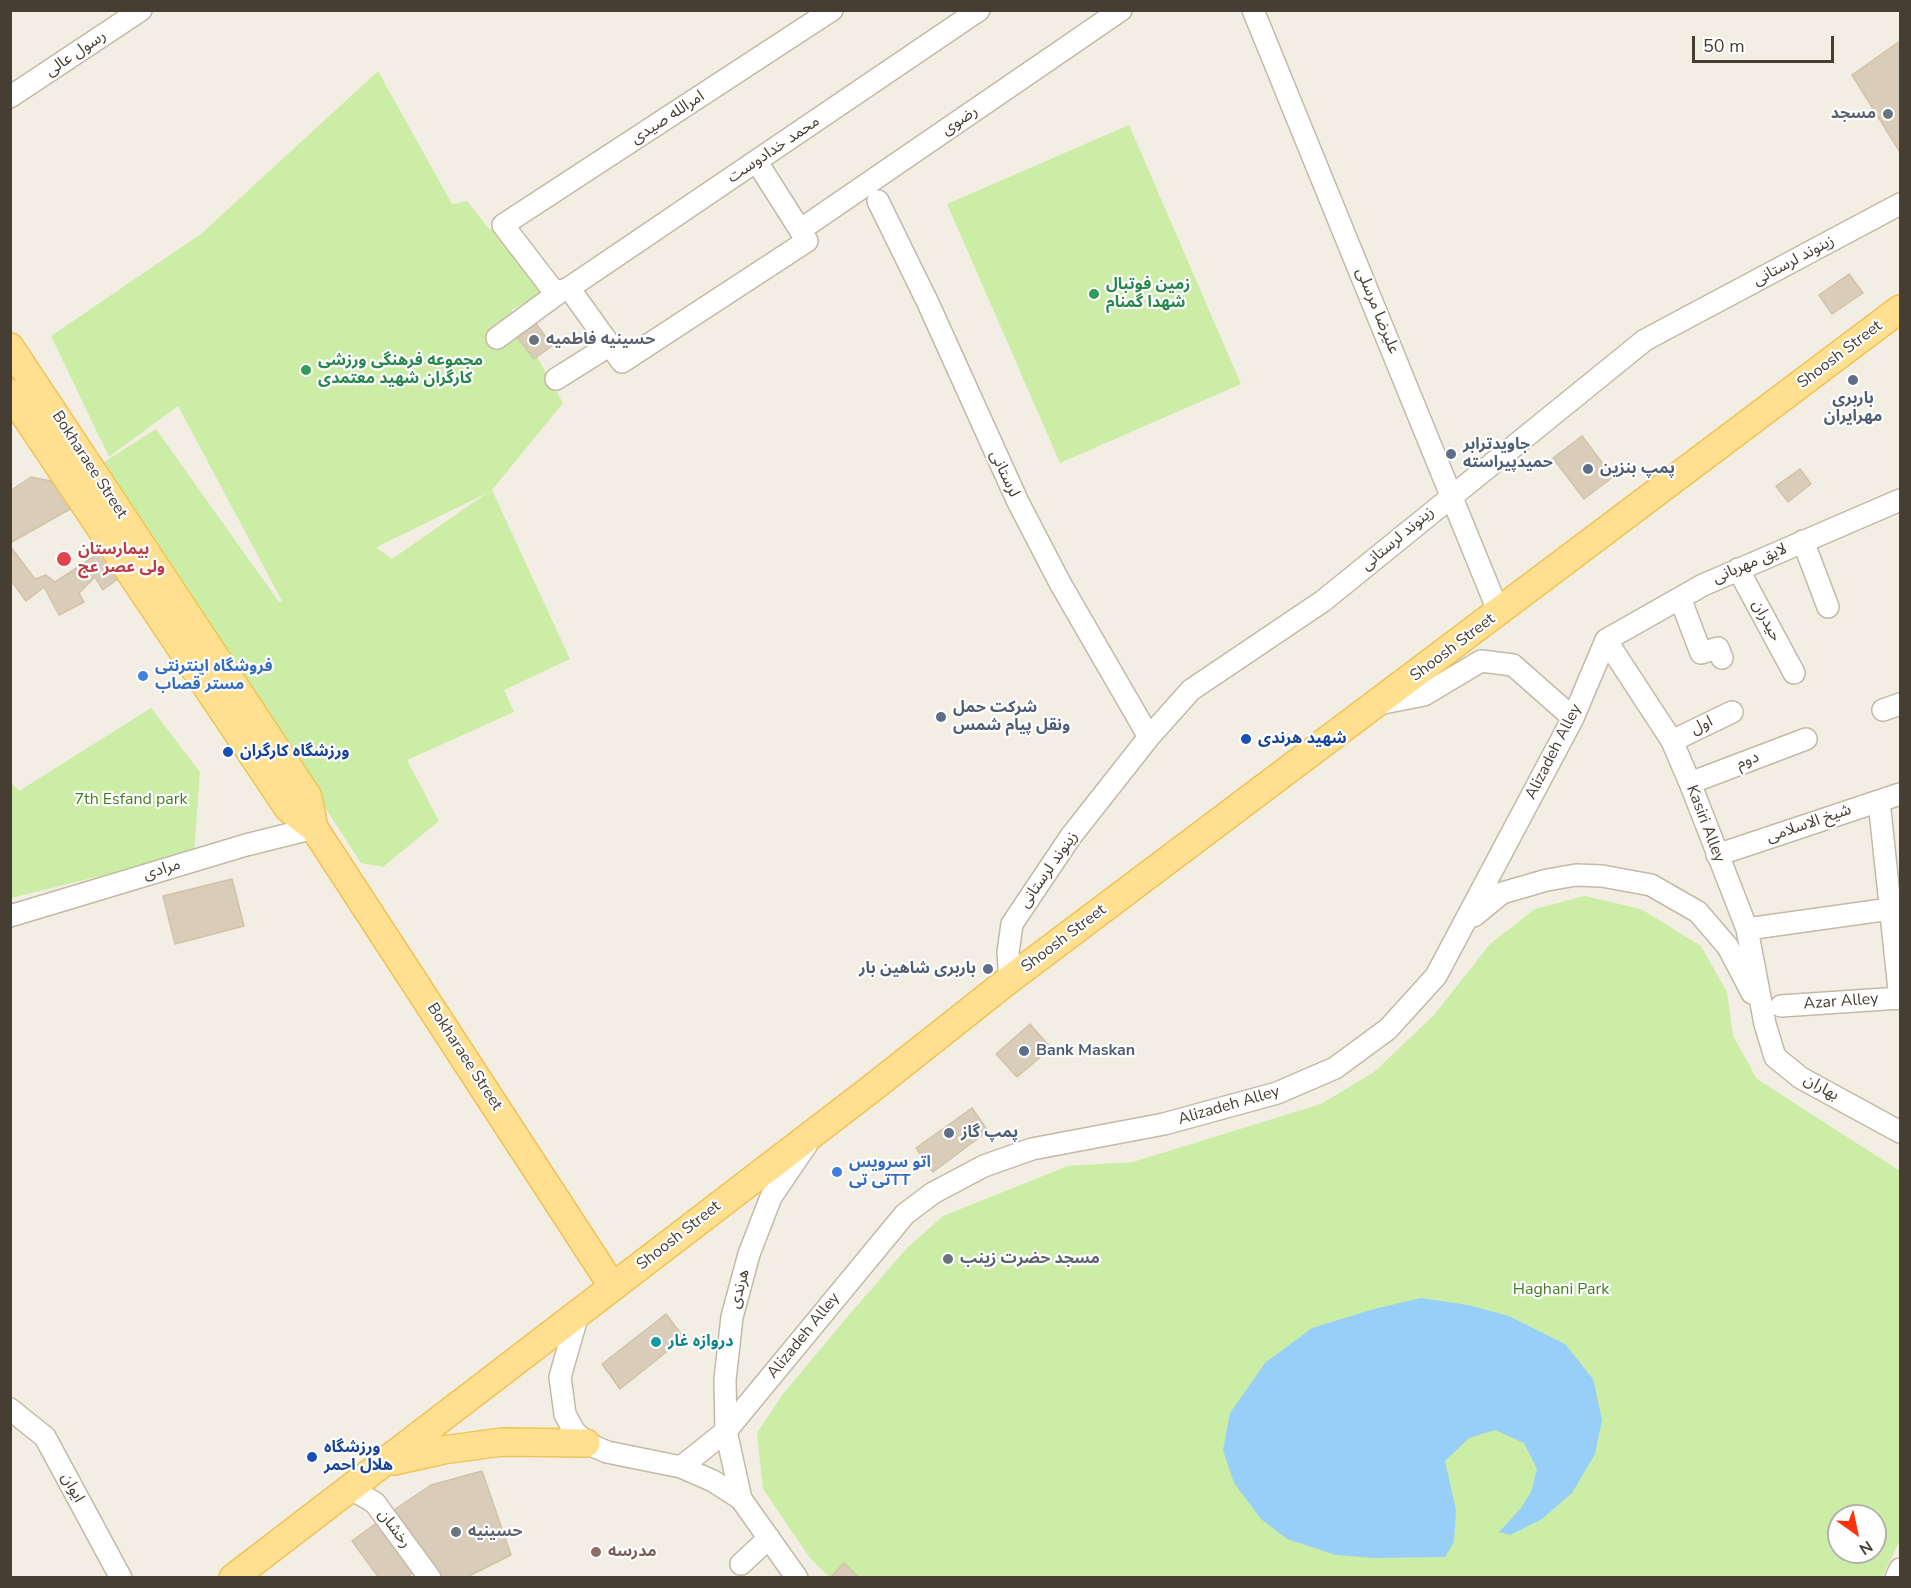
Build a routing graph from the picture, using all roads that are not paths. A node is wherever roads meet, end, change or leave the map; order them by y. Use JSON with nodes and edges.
{"nodes":[{"id":1,"x":141,"y":10,"type":"edge"},
{"id":2,"x":832,"y":10,"type":"edge"},
{"id":3,"x":979,"y":10,"type":"edge"},
{"id":4,"x":1121,"y":10,"type":"edge"},
{"id":5,"x":1253,"y":10,"type":"edge"},
{"id":6,"x":10,"y":97,"type":"edge"},
{"id":7,"x":757,"y":162,"type":"junction"},
{"id":8,"x":878,"y":201,"type":"dead end"},
{"id":9,"x":1900,"y":204,"type":"edge"},
{"id":10,"x":800,"y":230,"type":"junction"},
{"id":11,"x":565,"y":290,"type":"junction"},
{"id":12,"x":1900,"y":309,"type":"edge"},
{"id":13,"x":497,"y":338,"type":"dead end"},
{"id":14,"x":616,"y":353,"type":"junction"},
{"id":15,"x":14,"y":360,"type":"edge"},
{"id":16,"x":556,"y":379,"type":"dead end"},
{"id":17,"x":10,"y":393,"type":"edge"},
{"id":18,"x":1451,"y":496,"type":"junction"},
{"id":19,"x":1900,"y":500,"type":"edge"},
{"id":20,"x":1803,"y":542,"type":"junction"},
{"id":21,"x":1738,"y":569,"type":"junction"},
{"id":22,"x":1680,"y":598,"type":"junction"},
{"id":23,"x":1828,"y":608,"type":"dead end"},
{"id":24,"x":1499,"y":613,"type":"junction"},
{"id":25,"x":1606,"y":640,"type":"junction"},
{"id":26,"x":1722,"y":658,"type":"dead end"},
{"id":27,"x":1794,"y":673,"type":"dead end"},
{"id":28,"x":1378,"y":704,"type":"junction"},
{"id":29,"x":1732,"y":712,"type":"dead end"},
{"id":30,"x":1573,"y":718,"type":"junction"},
{"id":31,"x":1149,"y":737,"type":"junction"},
{"id":32,"x":1806,"y":739,"type":"dead end"},
{"id":33,"x":1672,"y":741,"type":"junction"},
{"id":34,"x":1690,"y":783,"type":"junction"},
{"id":35,"x":1900,"y":794,"type":"edge"},
{"id":36,"x":1879,"y":801,"type":"junction"},
{"id":37,"x":314,"y":828,"type":"junction"},
{"id":38,"x":1717,"y":855,"type":"junction"},
{"id":39,"x":1894,"y":887,"type":"edge"},
{"id":40,"x":10,"y":916,"type":"edge"},
{"id":41,"x":1894,"y":921,"type":"edge"},
{"id":42,"x":1466,"y":922,"type":"junction"},
{"id":43,"x":1747,"y":929,"type":"junction"},
{"id":44,"x":1010,"y":979,"type":"junction"},
{"id":45,"x":1900,"y":998,"type":"edge"},
{"id":46,"x":1781,"y":1006,"type":"dead end"},
{"id":47,"x":1765,"y":1024,"type":"junction"},
{"id":48,"x":816,"y":1131,"type":"junction"},
{"id":49,"x":1900,"y":1132,"type":"edge"},
{"id":50,"x":613,"y":1287,"type":"junction"},
{"id":51,"x":578,"y":1314,"type":"junction"},
{"id":52,"x":10,"y":1409,"type":"edge"},
{"id":53,"x":726,"y":1431,"type":"junction"},
{"id":54,"x":586,"y":1443,"type":"junction"},
{"id":55,"x":385,"y":1463,"type":"junction"},
{"id":56,"x":681,"y":1467,"type":"junction"},
{"id":57,"x":350,"y":1488,"type":"junction"},
{"id":58,"x":741,"y":1499,"type":"junction"},
{"id":59,"x":769,"y":1538,"type":"junction"},
{"id":60,"x":741,"y":1563,"type":"dead end"},
{"id":61,"x":1900,"y":1569,"type":"edge"},
{"id":62,"x":121,"y":1578,"type":"edge"},
{"id":63,"x":233,"y":1578,"type":"edge"},
{"id":64,"x":430,"y":1578,"type":"edge"},
{"id":65,"x":797,"y":1578,"type":"edge"},
{"id":66,"x":1896,"y":1578,"type":"edge"}],
"edges":[{"from":1,"to":6,"type":"street","name":"رسول عالی"},
{"from":2,"to":11,"type":"street","name":"امرالله صیدی"},
{"from":3,"to":7,"type":"street","name":"محمد خدادوست"},
{"from":4,"to":10,"type":"street","name":"رضوی"},
{"from":5,"to":18,"type":"street","name":"علیرضا مرسلی"},
{"from":7,"to":10,"type":"street"},
{"from":7,"to":11,"type":"street","name":"محمد خدادوست"},
{"from":8,"to":31,"type":"street","name":"لرستانی"},
{"from":9,"to":18,"type":"street","name":"زینوند لرستانی"},
{"from":10,"to":14,"type":"street"},
{"from":11,"to":13,"type":"street","name":"محمد خدادوست"},
{"from":11,"to":14,"type":"street"},
{"from":12,"to":24,"type":"main road","name":"Shoosh Street"},
{"from":14,"to":16,"type":"street"},
{"from":15,"to":37,"type":"main road","name":"Bokharaee Street"},
{"from":17,"to":37,"type":"main road","name":"Bokharaee Street"},
{"from":18,"to":24,"type":"street","name":"علیرضا مرسلی"},
{"from":18,"to":31,"type":"street","name":"زینوند لرستانی"},
{"from":19,"to":20,"type":"street","name":"لایق مهربانی"},
{"from":20,"to":21,"type":"street","name":"لایق مهربانی"},
{"from":20,"to":23,"type":"street"},
{"from":21,"to":22,"type":"street","name":"لایق مهربانی"},
{"from":21,"to":27,"type":"street","name":"حیدران"},
{"from":22,"to":25,"type":"street","name":"لایق مهربانی"},
{"from":22,"to":26,"type":"street"},
{"from":24,"to":28,"type":"main road","name":"Shoosh Street"},
{"from":25,"to":30,"type":"street","name":"Alizadeh Alley"},
{"from":25,"to":33,"type":"street","name":"Kasiri Alley"},
{"from":28,"to":30,"type":"street"},
{"from":28,"to":44,"type":"main road","name":"Shoosh Street"},
{"from":29,"to":33,"type":"street","name":"اول"},
{"from":30,"to":42,"type":"street","name":"Alizadeh Alley"},
{"from":31,"to":44,"type":"street","name":"زینوند لرستانی"},
{"from":32,"to":34,"type":"street","name":"دوم"},
{"from":33,"to":34,"type":"street","name":"Kasiri Alley"},
{"from":34,"to":38,"type":"street","name":"Kasiri Alley"},
{"from":35,"to":36,"type":"street","name":"شیخ الاسلامی"},
{"from":36,"to":38,"type":"street","name":"شیخ الاسلامی"},
{"from":36,"to":39,"type":"street"},
{"from":37,"to":40,"type":"street","name":"مرادی"},
{"from":37,"to":50,"type":"main road","name":"Bokharaee Street"},
{"from":38,"to":43,"type":"street","name":"Kasiri Alley"},
{"from":39,"to":41,"type":"street"},
{"from":41,"to":43,"type":"street"},
{"from":41,"to":45,"type":"street"},
{"from":42,"to":47,"type":"street"},
{"from":42,"to":53,"type":"street","name":"Alizadeh Alley"},
{"from":43,"to":47,"type":"street","name":"Kasiri Alley"},
{"from":44,"to":48,"type":"main road","name":"Shoosh Street"},
{"from":45,"to":46,"type":"street","name":"Azar Alley"},
{"from":47,"to":49,"type":"street","name":"بهاران"},
{"from":48,"to":50,"type":"main road","name":"Shoosh Street"},
{"from":48,"to":53,"type":"street","name":"هرندی"},
{"from":50,"to":51,"type":"main road","name":"Shoosh Street"},
{"from":51,"to":54,"type":"street"},
{"from":51,"to":55,"type":"main road","name":"Shoosh Street"},
{"from":52,"to":62,"type":"street","name":"ایوان"},
{"from":53,"to":56,"type":"street","name":"Alizadeh Alley"},
{"from":53,"to":58,"type":"street","name":"هرندی"},
{"from":54,"to":55,"type":"main road"},
{"from":54,"to":56,"type":"street","name":"هرندی"},
{"from":55,"to":57,"type":"main road","name":"Shoosh Street"},
{"from":56,"to":58,"type":"street","name":"هرندی"},
{"from":57,"to":63,"type":"main road","name":"Shoosh Street"},
{"from":57,"to":64,"type":"street","name":"رخشان"},
{"from":58,"to":59,"type":"street","name":"هرندی"},
{"from":59,"to":60,"type":"street"},
{"from":59,"to":65,"type":"street","name":"هرندی"},
{"from":61,"to":66,"type":"street"}]}
